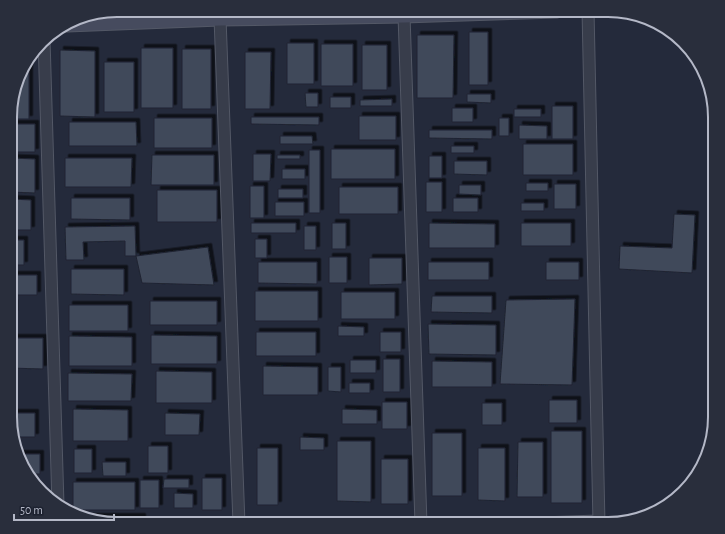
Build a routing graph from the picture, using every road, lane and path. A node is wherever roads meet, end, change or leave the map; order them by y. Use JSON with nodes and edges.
{"nodes":[{"id":1,"x":110,"y":17,"type":"edge"},
{"id":2,"x":257,"y":17,"type":"edge"},
{"id":3,"x":406,"y":17,"type":"edge"},
{"id":4,"x":588,"y":17,"type":"edge"},
{"id":5,"x":220,"y":18,"type":"junction"},
{"id":6,"x":44,"y":49,"type":"edge"},
{"id":7,"x":58,"y":497,"type":"edge"},
{"id":8,"x":239,"y":517,"type":"edge"},
{"id":9,"x":421,"y":517,"type":"edge"},
{"id":10,"x":598,"y":517,"type":"edge"}],
"edges":[{"from":1,"to":5,"type":"street"},
{"from":2,"to":5,"type":"street"},
{"from":3,"to":9,"type":"street"},
{"from":4,"to":10,"type":"street"},
{"from":5,"to":8,"type":"street"},
{"from":6,"to":7,"type":"street"}]}
